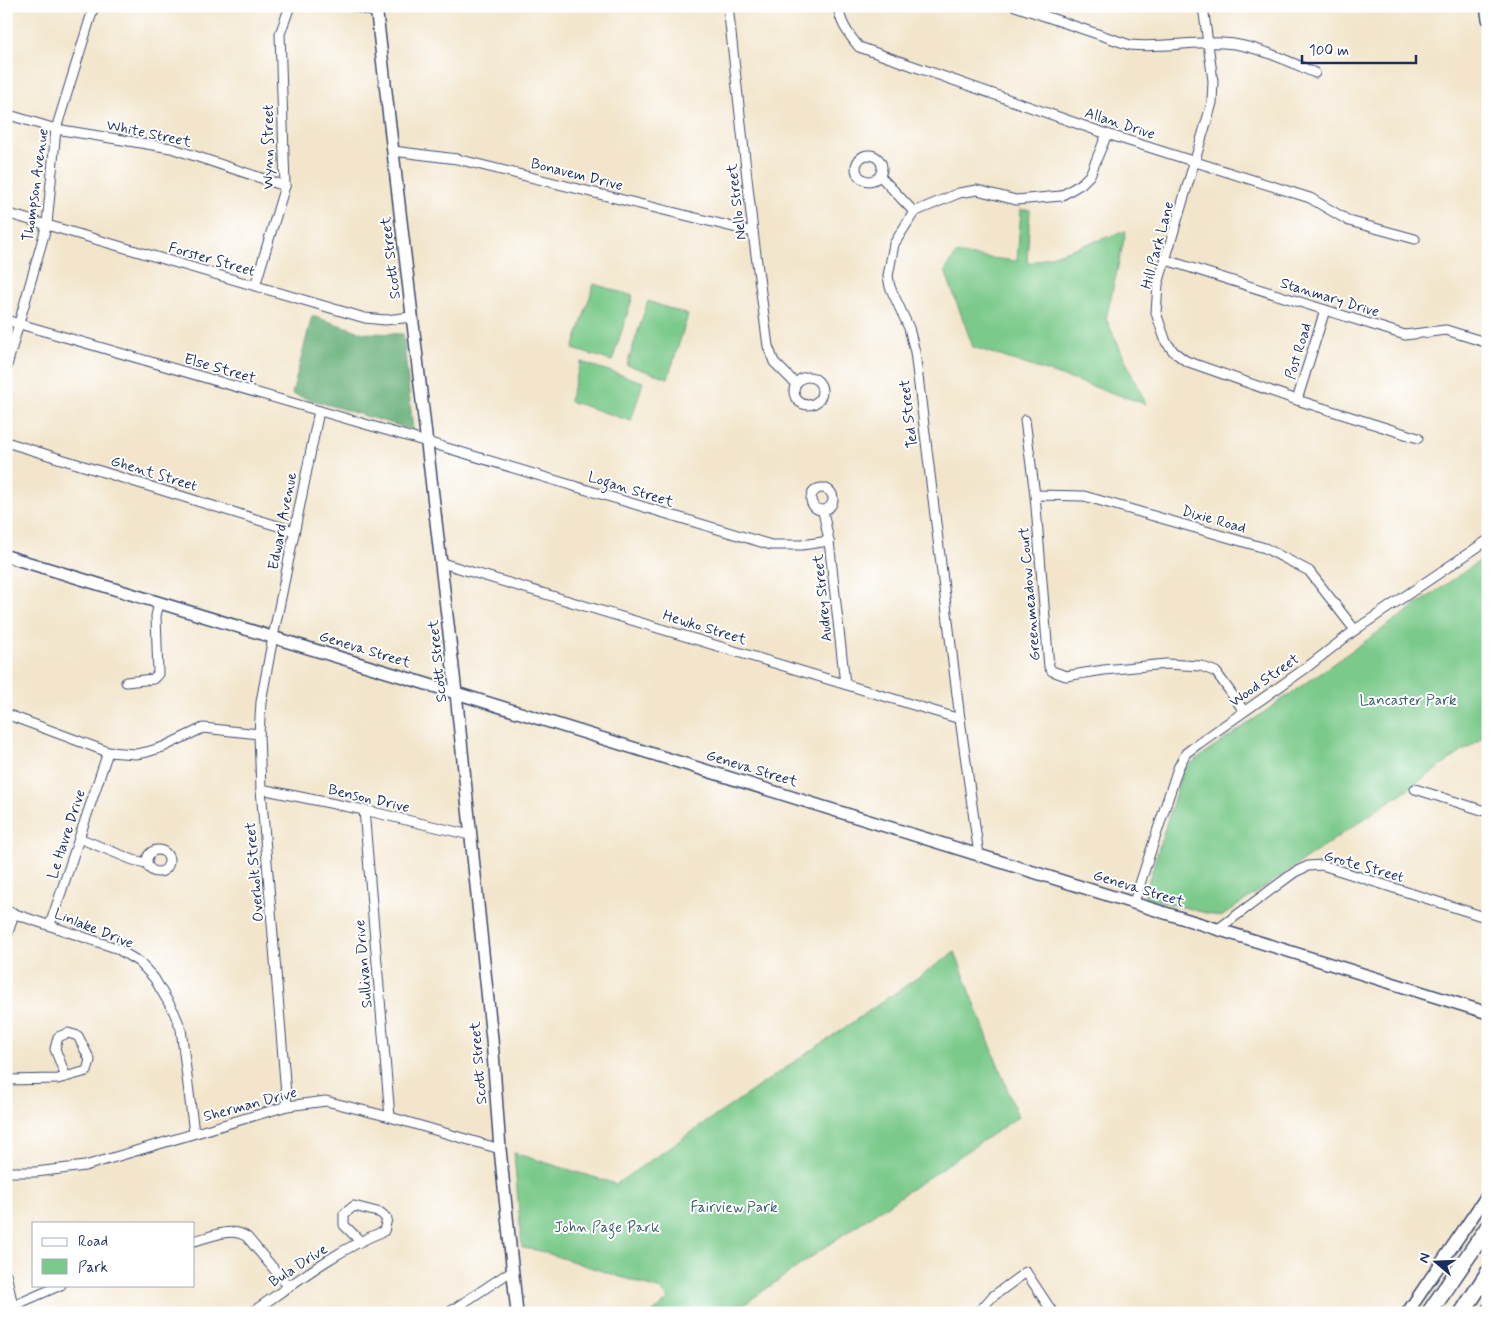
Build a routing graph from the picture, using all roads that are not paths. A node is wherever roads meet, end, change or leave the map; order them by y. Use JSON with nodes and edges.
{"nodes":[{"id":1,"x":94,"y":6,"type":"edge"},
{"id":2,"x":290,"y":6,"type":"edge"},
{"id":3,"x":353,"y":6,"type":"edge"},
{"id":4,"x":728,"y":6,"type":"edge"},
{"id":5,"x":838,"y":6,"type":"edge"},
{"id":6,"x":1015,"y":6,"type":"edge"},
{"id":7,"x":1203,"y":6,"type":"edge"},
{"id":8,"x":1487,"y":6,"type":"edge"},
{"id":9,"x":376,"y":10,"type":"edge"},
{"id":10,"x":1488,"y":19,"type":"edge"},
{"id":11,"x":1208,"y":44,"type":"junction"},
{"id":12,"x":1315,"y":73,"type":"dead end"},
{"id":13,"x":6,"y":114,"type":"edge"},
{"id":14,"x":56,"y":129,"type":"junction"},
{"id":15,"x":1107,"y":134,"type":"junction"},
{"id":16,"x":393,"y":151,"type":"junction"},
{"id":17,"x":1194,"y":161,"type":"junction"},
{"id":18,"x":880,"y":176,"type":"dead end"},
{"id":19,"x":284,"y":186,"type":"junction"},
{"id":20,"x":6,"y":212,"type":"edge"},
{"id":21,"x":914,"y":212,"type":"junction"},
{"id":22,"x":47,"y":224,"type":"junction"},
{"id":23,"x":753,"y":232,"type":"junction"},
{"id":24,"x":1415,"y":239,"type":"dead end"},
{"id":25,"x":1166,"y":260,"type":"junction"},
{"id":26,"x":255,"y":286,"type":"junction"},
{"id":27,"x":1325,"y":310,"type":"junction"},
{"id":28,"x":412,"y":317,"type":"junction"},
{"id":29,"x":6,"y":320,"type":"edge"},
{"id":30,"x":20,"y":324,"type":"junction"},
{"id":31,"x":1488,"y":343,"type":"edge"},
{"id":32,"x":6,"y":368,"type":"edge"},
{"id":33,"x":796,"y":384,"type":"dead end"},
{"id":34,"x":1297,"y":400,"type":"junction"},
{"id":35,"x":319,"y":411,"type":"junction"},
{"id":36,"x":1025,"y":420,"type":"dead end"},
{"id":37,"x":1418,"y":438,"type":"dead end"},
{"id":38,"x":6,"y":442,"type":"edge"},
{"id":39,"x":426,"y":442,"type":"junction"},
{"id":40,"x":1035,"y":495,"type":"junction"},
{"id":41,"x":823,"y":511,"type":"dead end"},
{"id":42,"x":294,"y":531,"type":"junction"},
{"id":43,"x":1488,"y":540,"type":"edge"},
{"id":44,"x":829,"y":542,"type":"junction"},
{"id":45,"x":6,"y":556,"type":"edge"},
{"id":46,"x":442,"y":563,"type":"junction"},
{"id":47,"x":159,"y":603,"type":"junction"},
{"id":48,"x":1355,"y":630,"type":"junction"},
{"id":49,"x":273,"y":637,"type":"junction"},
{"id":50,"x":126,"y":682,"type":"dead end"},
{"id":51,"x":845,"y":684,"type":"junction"},
{"id":52,"x":456,"y":692,"type":"junction"},
{"id":53,"x":1244,"y":711,"type":"junction"},
{"id":54,"x":6,"y":714,"type":"edge"},
{"id":55,"x":960,"y":718,"type":"junction"},
{"id":56,"x":259,"y":734,"type":"junction"},
{"id":57,"x":108,"y":752,"type":"junction"},
{"id":58,"x":261,"y":789,"type":"junction"},
{"id":59,"x":1415,"y":789,"type":"dead end"},
{"id":60,"x":364,"y":810,"type":"junction"},
{"id":61,"x":1488,"y":812,"type":"edge"},
{"id":62,"x":470,"y":835,"type":"junction"},
{"id":63,"x":79,"y":838,"type":"junction"},
{"id":64,"x":979,"y":855,"type":"junction"},
{"id":65,"x":146,"y":863,"type":"dead end"},
{"id":66,"x":1134,"y":902,"type":"junction"},
{"id":67,"x":10,"y":912,"type":"edge"},
{"id":68,"x":1488,"y":918,"type":"edge"},
{"id":69,"x":50,"y":925,"type":"junction"},
{"id":70,"x":1218,"y":929,"type":"junction"},
{"id":71,"x":6,"y":940,"type":"edge"},
{"id":72,"x":1488,"y":1013,"type":"edge"},
{"id":73,"x":66,"y":1077,"type":"junction"},
{"id":74,"x":6,"y":1080,"type":"edge"},
{"id":75,"x":287,"y":1106,"type":"junction"},
{"id":76,"x":390,"y":1117,"type":"junction"},
{"id":77,"x":194,"y":1133,"type":"junction"},
{"id":78,"x":500,"y":1149,"type":"junction"},
{"id":79,"x":6,"y":1172,"type":"edge"},
{"id":80,"x":1488,"y":1194,"type":"edge"},
{"id":81,"x":1488,"y":1227,"type":"edge"},
{"id":82,"x":195,"y":1241,"type":"edge"},
{"id":83,"x":360,"y":1241,"type":"junction"},
{"id":84,"x":513,"y":1270,"type":"junction"},
{"id":85,"x":1488,"y":1273,"type":"edge"},
{"id":86,"x":6,"y":1274,"type":"edge"},
{"id":87,"x":59,"y":1286,"type":"edge"},
{"id":88,"x":288,"y":1287,"type":"junction"},
{"id":89,"x":12,"y":1309,"type":"edge"},
{"id":90,"x":1488,"y":1309,"type":"edge"},
{"id":91,"x":251,"y":1313,"type":"edge"},
{"id":92,"x":448,"y":1313,"type":"edge"},
{"id":93,"x":517,"y":1313,"type":"edge"},
{"id":94,"x":978,"y":1313,"type":"edge"},
{"id":95,"x":1053,"y":1313,"type":"edge"},
{"id":96,"x":1407,"y":1313,"type":"edge"},
{"id":97,"x":1429,"y":1313,"type":"edge"},
{"id":98,"x":1462,"y":1313,"type":"edge"},
{"id":99,"x":1486,"y":1313,"type":"edge"}],
"edges":[{"from":1,"to":14,"type":"street","name":"Thompson Avenue"},
{"from":2,"to":19,"type":"street","name":"Wynn Street"},
{"from":3,"to":9,"type":"street"},
{"from":4,"to":23,"type":"street","name":"Nello Street"},
{"from":5,"to":15,"type":"street","name":"Allan Drive"},
{"from":6,"to":11,"type":"street"},
{"from":7,"to":11,"type":"street","name":"Hill Park Lane"},
{"from":8,"to":10,"type":"main road"},
{"from":9,"to":16,"type":"main road","name":"Scott Street"},
{"from":11,"to":12,"type":"street"},
{"from":11,"to":17,"type":"street","name":"Hill Park Lane"},
{"from":13,"to":14,"type":"street","name":"White Street"},
{"from":14,"to":19,"type":"street","name":"White Street"},
{"from":14,"to":22,"type":"street","name":"Thompson Avenue"},
{"from":15,"to":17,"type":"street","name":"Allan Drive"},
{"from":15,"to":21,"type":"street"},
{"from":16,"to":23,"type":"street","name":"Bonavem Drive"},
{"from":16,"to":28,"type":"main road","name":"Scott Street"},
{"from":17,"to":24,"type":"street","name":"Allan Drive"},
{"from":17,"to":25,"type":"street","name":"Hill Park Lane"},
{"from":18,"to":21,"type":"street"},
{"from":19,"to":26,"type":"street","name":"Wynn Street"},
{"from":20,"to":22,"type":"street","name":"Forster Street"},
{"from":21,"to":55,"type":"street","name":"Ted Street"},
{"from":22,"to":26,"type":"street","name":"Forster Street"},
{"from":22,"to":30,"type":"street","name":"Thompson Avenue"},
{"from":23,"to":33,"type":"street","name":"Nello Street"},
{"from":25,"to":27,"type":"street","name":"Stanmary Drive"},
{"from":25,"to":34,"type":"street","name":"Hill Park Lane"},
{"from":26,"to":28,"type":"street","name":"Forster Street"},
{"from":27,"to":31,"type":"street","name":"Stanmary Drive"},
{"from":27,"to":34,"type":"street","name":"Post Road"},
{"from":28,"to":39,"type":"main road","name":"Scott Street"},
{"from":29,"to":30,"type":"street","name":"Else Street"},
{"from":30,"to":32,"type":"street","name":"Thompson Avenue"},
{"from":30,"to":35,"type":"street","name":"Else Street"},
{"from":34,"to":37,"type":"street","name":"Hill Park Lane"},
{"from":35,"to":39,"type":"street","name":"Else Street"},
{"from":35,"to":42,"type":"street","name":"Edward Avenue"},
{"from":36,"to":40,"type":"street","name":"Greenmeadow Court"},
{"from":38,"to":42,"type":"street","name":"Ghent Street"},
{"from":39,"to":44,"type":"street","name":"Logan Street"},
{"from":39,"to":46,"type":"main road","name":"Scott Street"},
{"from":40,"to":48,"type":"street","name":"Dixie Road"},
{"from":40,"to":53,"type":"street","name":"Greenmeadow Court"},
{"from":41,"to":44,"type":"street","name":"Audrey Street"},
{"from":42,"to":49,"type":"street","name":"Edward Avenue"},
{"from":43,"to":48,"type":"street","name":"Wood Street"},
{"from":44,"to":51,"type":"street","name":"Audrey Street"},
{"from":45,"to":47,"type":"main road","name":"Geneva Street"},
{"from":46,"to":51,"type":"street","name":"Hewko Street"},
{"from":46,"to":52,"type":"main road","name":"Scott Street"},
{"from":47,"to":49,"type":"main road","name":"Geneva Street"},
{"from":47,"to":50,"type":"street"},
{"from":48,"to":53,"type":"street","name":"Wood Street"},
{"from":49,"to":52,"type":"main road","name":"Geneva Street"},
{"from":49,"to":56,"type":"street","name":"Overholt Street"},
{"from":51,"to":55,"type":"street","name":"Hewko Street"},
{"from":52,"to":62,"type":"main road","name":"Scott Street"},
{"from":52,"to":64,"type":"main road","name":"Geneva Street"},
{"from":53,"to":66,"type":"street","name":"Wood Street"},
{"from":54,"to":57,"type":"street"},
{"from":55,"to":64,"type":"street","name":"Ted Street"},
{"from":56,"to":57,"type":"street"},
{"from":56,"to":58,"type":"street","name":"Overholt Street"},
{"from":57,"to":63,"type":"street","name":"Le Havre Drive"},
{"from":58,"to":60,"type":"street","name":"Benson Drive"},
{"from":58,"to":75,"type":"street","name":"Overholt Street"},
{"from":59,"to":61,"type":"street"},
{"from":60,"to":62,"type":"street","name":"Benson Drive"},
{"from":60,"to":76,"type":"street","name":"Sullivan Drive"},
{"from":62,"to":78,"type":"main road","name":"Scott Street"},
{"from":63,"to":65,"type":"street"},
{"from":63,"to":69,"type":"street","name":"Le Havre Drive"},
{"from":64,"to":66,"type":"main road","name":"Geneva Street"},
{"from":66,"to":70,"type":"main road","name":"Geneva Street"},
{"from":67,"to":69,"type":"street","name":"Linlake Drive"},
{"from":67,"to":71,"type":"street"},
{"from":68,"to":70,"type":"street","name":"Grote Street"},
{"from":69,"to":77,"type":"street","name":"Linlake Drive"},
{"from":70,"to":72,"type":"main road","name":"Geneva Street"},
{"from":73,"to":73,"type":"street"},
{"from":73,"to":74,"type":"street"},
{"from":75,"to":76,"type":"street","name":"Sherman Drive"},
{"from":75,"to":77,"type":"street","name":"Sherman Drive"},
{"from":76,"to":78,"type":"street","name":"Sherman Drive"},
{"from":77,"to":79,"type":"street","name":"Sherman Drive"},
{"from":78,"to":84,"type":"main road","name":"Scott Street"},
{"from":80,"to":96,"type":"main road"},
{"from":81,"to":97,"type":"highway"},
{"from":82,"to":88,"type":"street"},
{"from":83,"to":83,"type":"street","name":"Bula Drive"},
{"from":83,"to":88,"type":"street","name":"Bula Drive"},
{"from":84,"to":92,"type":"street"},
{"from":84,"to":93,"type":"main road","name":"Scott Street"},
{"from":85,"to":98,"type":"highway"},
{"from":86,"to":89,"type":"street"},
{"from":87,"to":89,"type":"street"},
{"from":88,"to":91,"type":"street","name":"Bula Drive"},
{"from":90,"to":99,"type":"main road"},
{"from":94,"to":95,"type":"street"}]}
